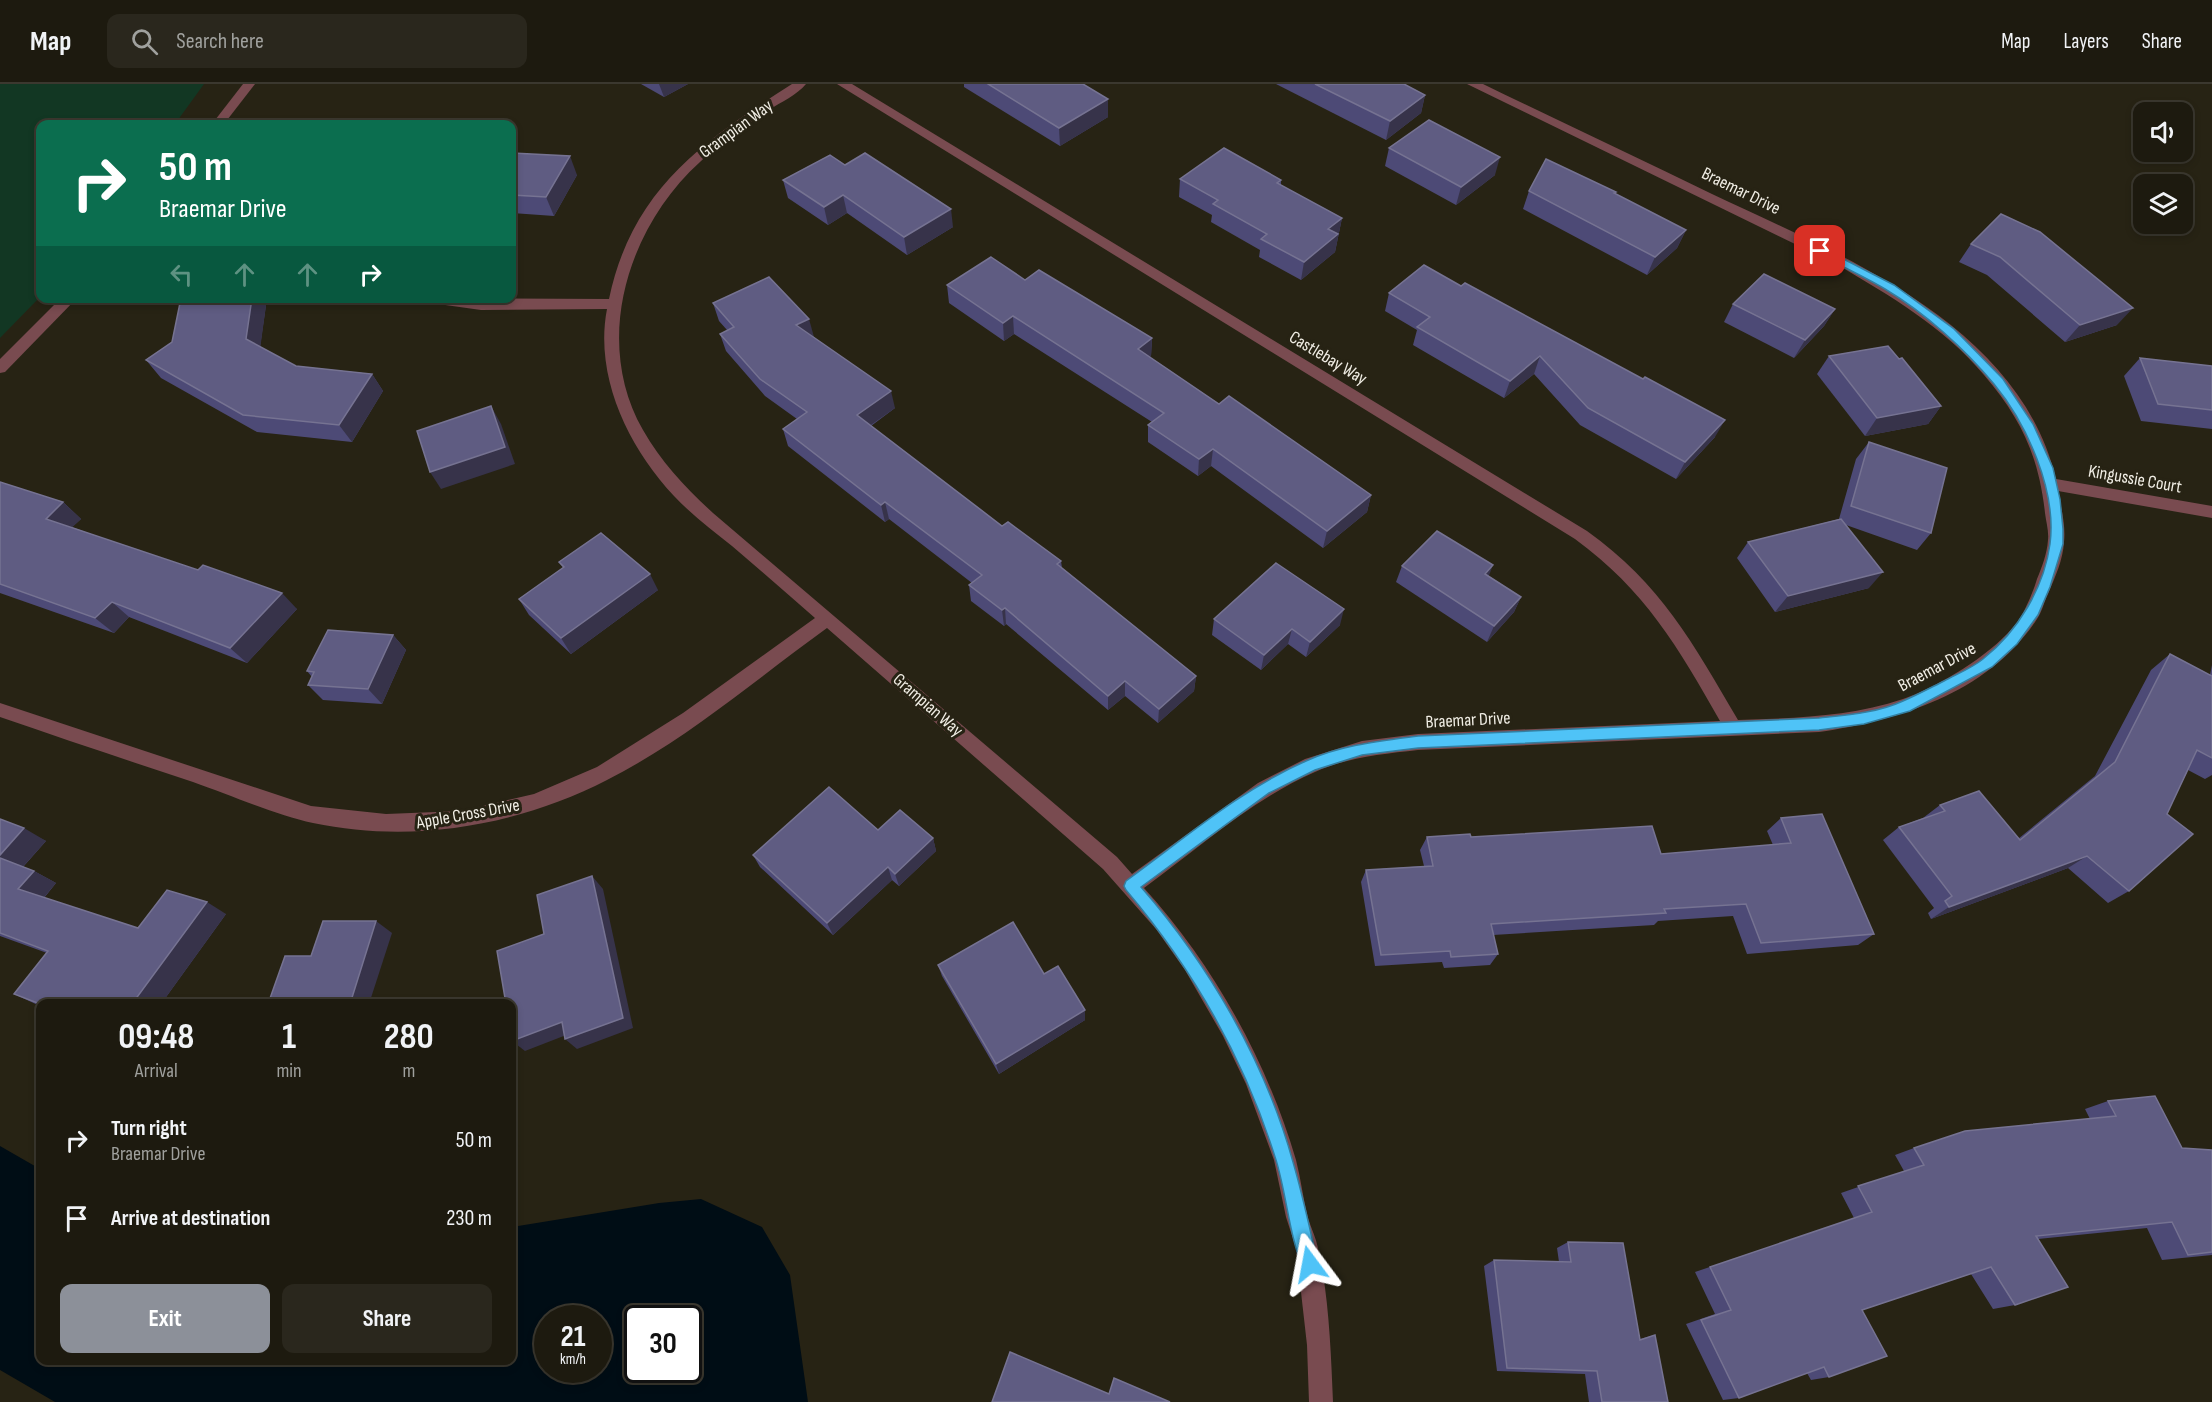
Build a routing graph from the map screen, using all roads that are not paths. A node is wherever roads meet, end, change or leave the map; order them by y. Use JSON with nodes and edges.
{"nodes":[{"id":1,"x":249,"y":84,"type":"edge"},
{"id":2,"x":800,"y":84,"type":"edge"},
{"id":3,"x":843,"y":84,"type":"edge"},
{"id":4,"x":1473,"y":84,"type":"edge"},
{"id":5,"x":221,"y":120,"type":"edge"},
{"id":6,"x":65,"y":303,"type":"edge"},
{"id":7,"x":467,"y":303,"type":"edge"},
{"id":8,"x":613,"y":304,"type":"junction"},
{"id":9,"x":0,"y":368,"type":"edge"},
{"id":10,"x":2050,"y":484,"type":"junction"},
{"id":11,"x":2212,"y":512,"type":"edge"},
{"id":12,"x":827,"y":619,"type":"junction"},
{"id":13,"x":0,"y":710,"type":"edge"},
{"id":14,"x":1733,"y":728,"type":"junction"},
{"id":15,"x":1131,"y":886,"type":"junction"},
{"id":16,"x":1321,"y":1402,"type":"edge"}],
"edges":[{"from":1,"to":5,"type":"street"},
{"from":2,"to":8,"type":"street","name":"Grampian Way"},
{"from":3,"to":14,"type":"street","name":"Castlebay Way"},
{"from":4,"to":10,"type":"street","name":"Braemar Drive"},
{"from":6,"to":9,"type":"street"},
{"from":7,"to":8,"type":"street"},
{"from":8,"to":12,"type":"street","name":"Grampian Way"},
{"from":10,"to":11,"type":"street","name":"Kingussie Court"},
{"from":10,"to":14,"type":"street","name":"Braemar Drive"},
{"from":12,"to":13,"type":"street","name":"Apple Cross Drive"},
{"from":12,"to":15,"type":"street","name":"Grampian Way"},
{"from":14,"to":15,"type":"street","name":"Braemar Drive"},
{"from":15,"to":16,"type":"street","name":"Grampian Way"}]}
